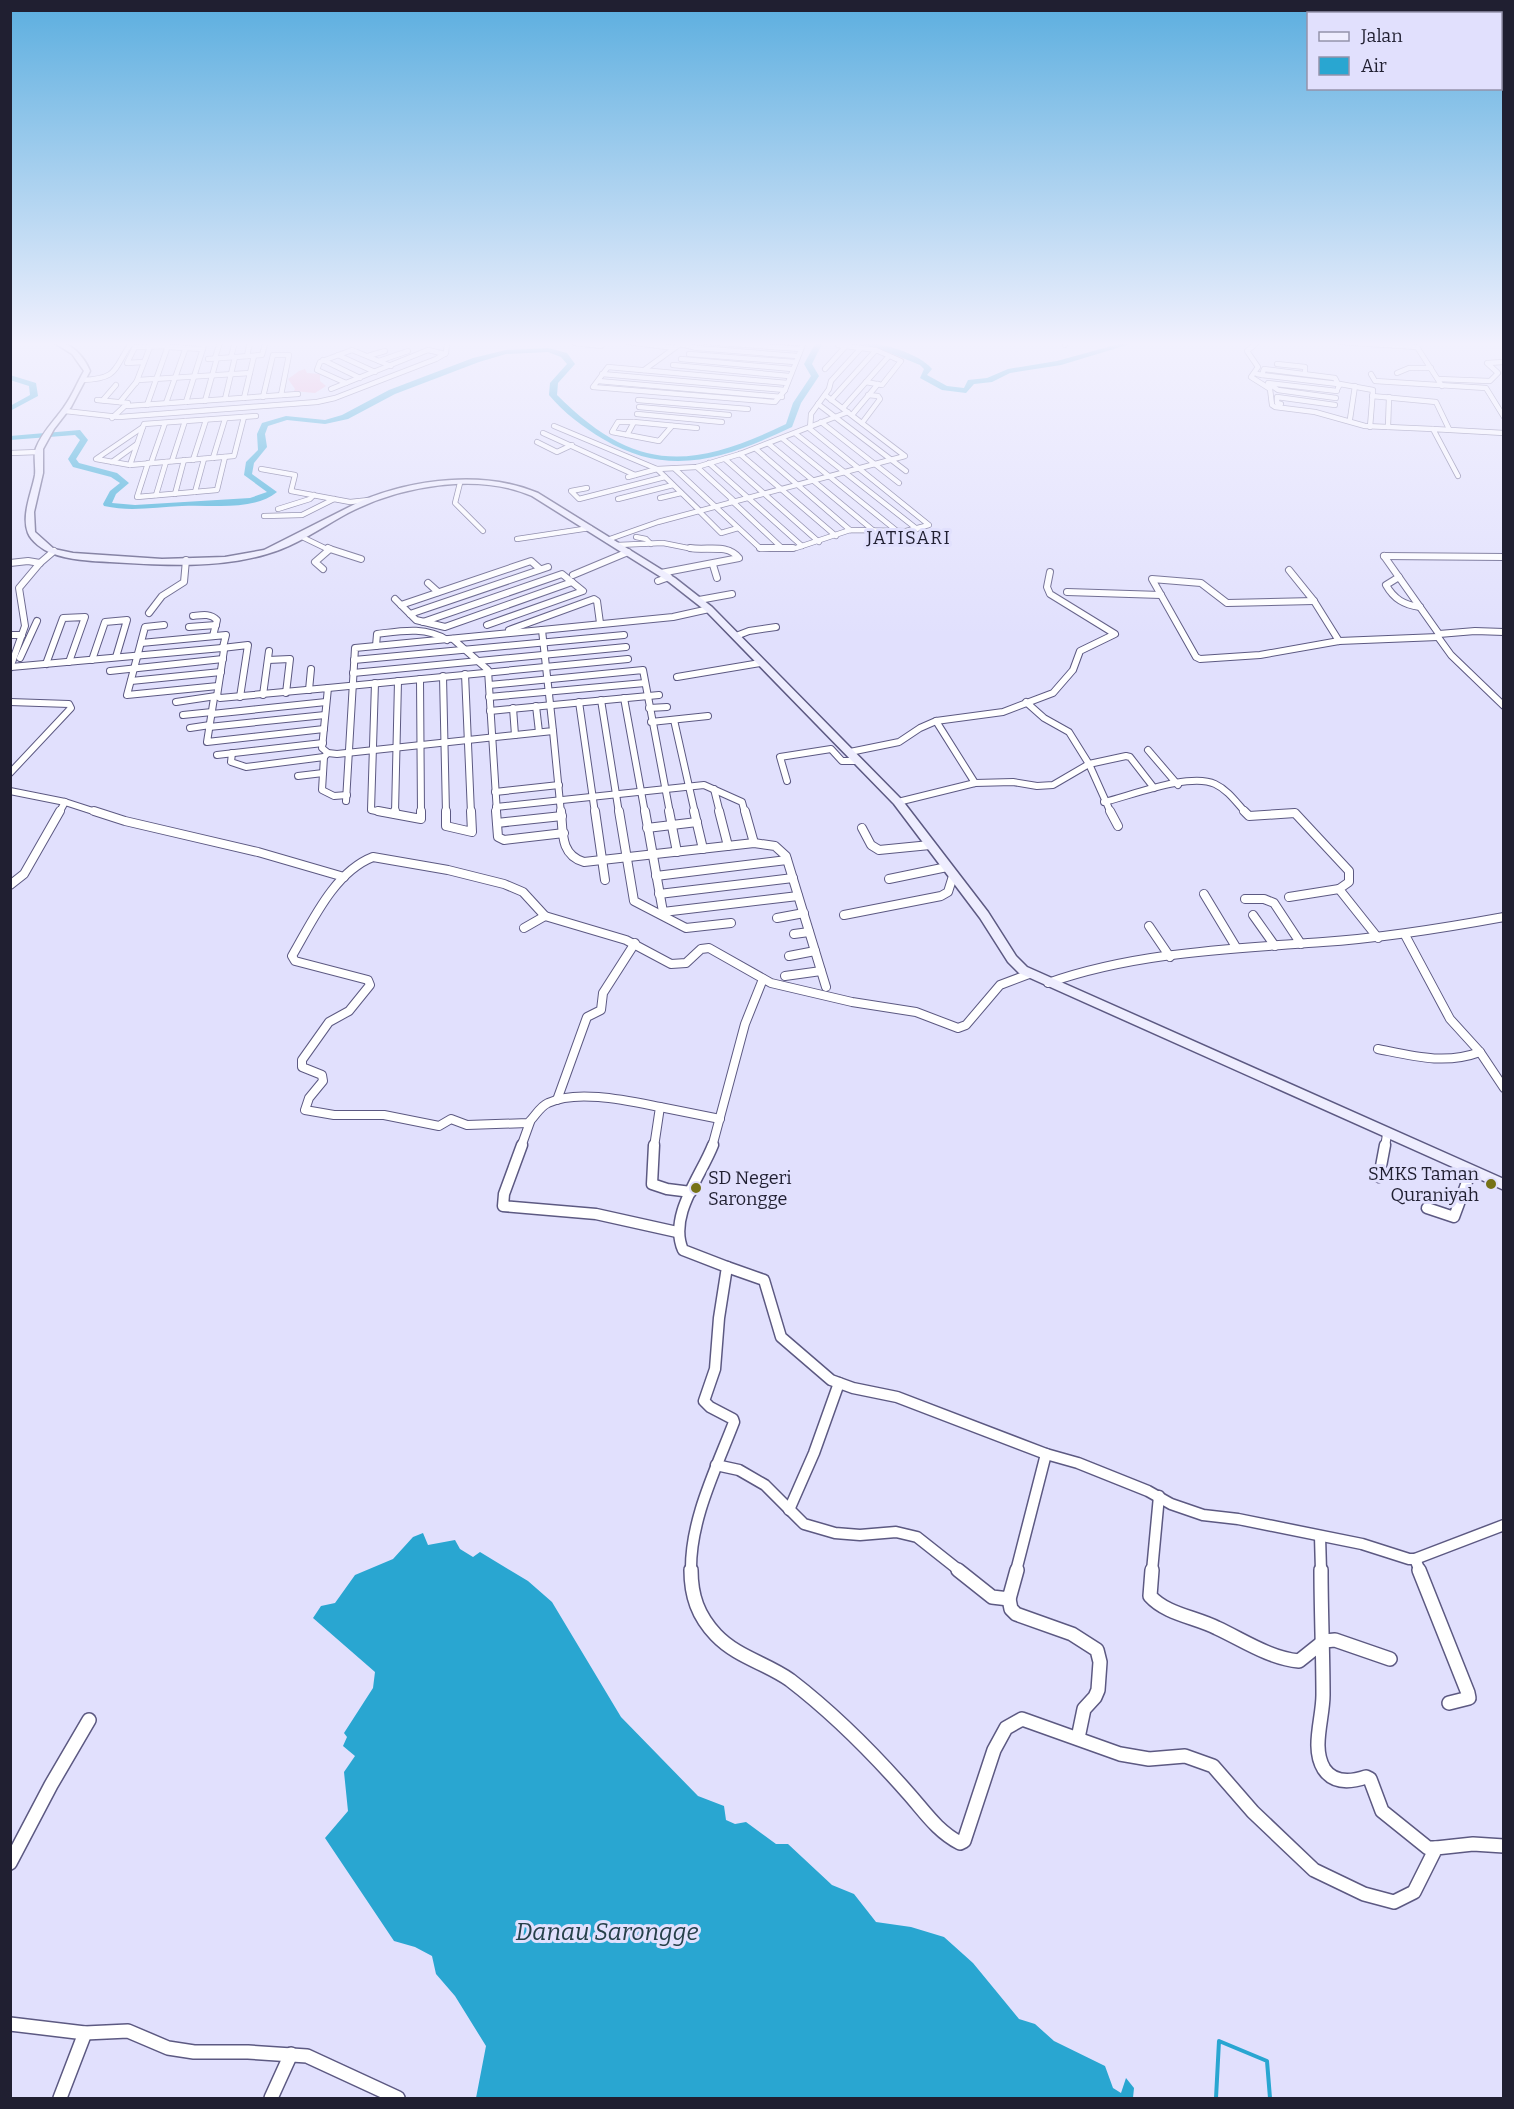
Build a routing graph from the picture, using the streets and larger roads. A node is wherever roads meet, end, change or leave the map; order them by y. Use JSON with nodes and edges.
{"nodes":[{"id":1,"x":44,"y":440,"type":"edge"},
{"id":2,"x":122,"y":440,"type":"edge"},
{"id":3,"x":138,"y":440,"type":"edge"},
{"id":4,"x":158,"y":440,"type":"edge"},
{"id":5,"x":177,"y":440,"type":"edge"},
{"id":6,"x":199,"y":440,"type":"edge"},
{"id":7,"x":218,"y":440,"type":"edge"},
{"id":8,"x":238,"y":440,"type":"edge"},
{"id":9,"x":559,"y":440,"type":"edge"},
{"id":10,"x":584,"y":440,"type":"edge"},
{"id":11,"x":586,"y":440,"type":"edge"},
{"id":12,"x":779,"y":440,"type":"edge"},
{"id":13,"x":785,"y":440,"type":"edge"},
{"id":14,"x":804,"y":440,"type":"edge"},
{"id":15,"x":825,"y":440,"type":"edge"},
{"id":16,"x":844,"y":440,"type":"edge"},
{"id":17,"x":867,"y":440,"type":"edge"},
{"id":18,"x":884,"y":440,"type":"edge"},
{"id":19,"x":1439,"y":440,"type":"edge"},
{"id":20,"x":537,"y":442,"type":"dead end"},
{"id":21,"x":137,"y":444,"type":"junction"},
{"id":22,"x":769,"y":444,"type":"junction"},
{"id":23,"x":571,"y":446,"type":"junction"},
{"id":24,"x":756,"y":449,"type":"junction"},
{"id":25,"x":39,"y":452,"type":"junction"},
{"id":26,"x":10,"y":453,"type":"edge"},
{"id":27,"x":740,"y":454,"type":"junction"},
{"id":28,"x":225,"y":457,"type":"junction"},
{"id":29,"x":213,"y":458,"type":"junction"},
{"id":30,"x":204,"y":459,"type":"junction"},
{"id":31,"x":725,"y":459,"type":"junction"},
{"id":32,"x":893,"y":459,"type":"junction"},
{"id":33,"x":184,"y":460,"type":"junction"},
{"id":34,"x":193,"y":460,"type":"junction"},
{"id":35,"x":169,"y":461,"type":"junction"},
{"id":36,"x":112,"y":462,"type":"junction"},
{"id":37,"x":149,"y":463,"type":"junction"},
{"id":38,"x":709,"y":463,"type":"junction"},
{"id":39,"x":875,"y":464,"type":"junction"},
{"id":40,"x":130,"y":465,"type":"junction"},
{"id":41,"x":860,"y":468,"type":"junction"},
{"id":42,"x":261,"y":469,"type":"dead end"},
{"id":43,"x":657,"y":469,"type":"junction"},
{"id":44,"x":675,"y":469,"type":"junction"},
{"id":45,"x":699,"y":469,"type":"junction"},
{"id":46,"x":906,"y":471,"type":"dead end"},
{"id":47,"x":844,"y":472,"type":"junction"},
{"id":48,"x":635,"y":475,"type":"junction"},
{"id":49,"x":682,"y":476,"type":"junction"},
{"id":50,"x":828,"y":476,"type":"junction"},
{"id":51,"x":1458,"y":476,"type":"dead end"},
{"id":52,"x":628,"y":477,"type":"dead end"},
{"id":53,"x":665,"y":477,"type":"junction"},
{"id":54,"x":813,"y":480,"type":"junction"},
{"id":55,"x":460,"y":483,"type":"junction"},
{"id":56,"x":899,"y":483,"type":"dead end"},
{"id":57,"x":796,"y":484,"type":"junction"},
{"id":58,"x":673,"y":485,"type":"junction"},
{"id":59,"x":587,"y":488,"type":"dead end"},
{"id":60,"x":780,"y":488,"type":"junction"},
{"id":61,"x":195,"y":492,"type":"junction"},
{"id":62,"x":681,"y":493,"type":"junction"},
{"id":63,"x":764,"y":493,"type":"junction"},
{"id":64,"x":175,"y":494,"type":"junction"},
{"id":65,"x":156,"y":495,"type":"junction"},
{"id":66,"x":315,"y":495,"type":"junction"},
{"id":67,"x":747,"y":497,"type":"junction"},
{"id":68,"x":660,"y":498,"type":"dead end"},
{"id":69,"x":334,"y":499,"type":"junction"},
{"id":70,"x":618,"y":499,"type":"dead end"},
{"id":71,"x":370,"y":500,"type":"junction"},
{"id":72,"x":732,"y":501,"type":"junction"},
{"id":73,"x":714,"y":506,"type":"junction"},
{"id":74,"x":278,"y":509,"type":"dead end"},
{"id":75,"x":698,"y":510,"type":"junction"},
{"id":76,"x":264,"y":516,"type":"dead end"},
{"id":77,"x":590,"y":528,"type":"junction"},
{"id":78,"x":738,"y":528,"type":"junction"},
{"id":79,"x":917,"y":529,"type":"junction"},
{"id":80,"x":850,"y":530,"type":"junction"},
{"id":81,"x":483,"y":531,"type":"dead end"},
{"id":82,"x":874,"y":531,"type":"junction"},
{"id":83,"x":897,"y":531,"type":"junction"},
{"id":84,"x":300,"y":536,"type":"junction"},
{"id":85,"x":836,"y":536,"type":"junction"},
{"id":86,"x":636,"y":537,"type":"dead end"},
{"id":87,"x":517,"y":539,"type":"dead end"},
{"id":88,"x":819,"y":542,"type":"junction"},
{"id":89,"x":651,"y":544,"type":"junction"},
{"id":90,"x":802,"y":546,"type":"junction"},
{"id":91,"x":617,"y":548,"type":"junction"},
{"id":92,"x":782,"y":548,"type":"junction"},
{"id":93,"x":330,"y":549,"type":"junction"},
{"id":94,"x":54,"y":551,"type":"junction"},
{"id":95,"x":1503,"y":557,"type":"edge"},
{"id":96,"x":361,"y":559,"type":"dead end"},
{"id":97,"x":186,"y":560,"type":"junction"},
{"id":98,"x":10,"y":563,"type":"edge"},
{"id":99,"x":40,"y":563,"type":"junction"},
{"id":100,"x":713,"y":565,"type":"junction"},
{"id":101,"x":548,"y":567,"type":"dead end"},
{"id":102,"x":323,"y":569,"type":"dead end"},
{"id":103,"x":540,"y":569,"type":"junction"},
{"id":104,"x":1289,"y":570,"type":"dead end"},
{"id":105,"x":1050,"y":572,"type":"dead end"},
{"id":106,"x":485,"y":574,"type":"junction"},
{"id":107,"x":573,"y":574,"type":"dead end"},
{"id":108,"x":663,"y":577,"type":"junction"},
{"id":109,"x":1399,"y":577,"type":"junction"},
{"id":110,"x":717,"y":578,"type":"dead end"},
{"id":111,"x":572,"y":582,"type":"junction"},
{"id":112,"x":428,"y":583,"type":"dead end"},
{"id":113,"x":496,"y":584,"type":"junction"},
{"id":114,"x":411,"y":590,"type":"dead end"},
{"id":115,"x":438,"y":592,"type":"junction"},
{"id":116,"x":506,"y":592,"type":"junction"},
{"id":117,"x":1068,"y":592,"type":"dead end"},
{"id":118,"x":732,"y":594,"type":"dead end"},
{"id":119,"x":1161,"y":595,"type":"junction"},
{"id":120,"x":395,"y":599,"type":"dead end"},
{"id":121,"x":420,"y":599,"type":"junction"},
{"id":122,"x":699,"y":600,"type":"junction"},
{"id":123,"x":515,"y":601,"type":"junction"},
{"id":124,"x":1314,"y":601,"type":"junction"},
{"id":125,"x":401,"y":605,"type":"junction"},
{"id":126,"x":574,"y":606,"type":"junction"},
{"id":127,"x":1420,"y":607,"type":"junction"},
{"id":128,"x":709,"y":609,"type":"junction"},
{"id":129,"x":525,"y":610,"type":"junction"},
{"id":130,"x":148,"y":613,"type":"dead end"},
{"id":131,"x":620,"y":613,"type":"dead end"},
{"id":132,"x":410,"y":614,"type":"junction"},
{"id":133,"x":193,"y":616,"type":"dead end"},
{"id":134,"x":476,"y":616,"type":"junction"},
{"id":135,"x":536,"y":620,"type":"junction"},
{"id":136,"x":37,"y":621,"type":"dead end"},
{"id":137,"x":621,"y":621,"type":"junction"},
{"id":138,"x":423,"y":622,"type":"junction"},
{"id":139,"x":458,"y":622,"type":"junction"},
{"id":140,"x":600,"y":623,"type":"junction"},
{"id":141,"x":164,"y":625,"type":"dead end"},
{"id":142,"x":216,"y":625,"type":"junction"},
{"id":143,"x":487,"y":625,"type":"junction"},
{"id":144,"x":579,"y":625,"type":"junction"},
{"id":145,"x":189,"y":627,"type":"dead end"},
{"id":146,"x":776,"y":627,"type":"dead end"},
{"id":147,"x":544,"y":629,"type":"junction"},
{"id":148,"x":1503,"y":632,"type":"edge"},
{"id":149,"x":10,"y":635,"type":"edge"},
{"id":150,"x":22,"y":635,"type":"junction"},
{"id":151,"x":495,"y":635,"type":"junction"},
{"id":152,"x":624,"y":635,"type":"junction"},
{"id":153,"x":1439,"y":635,"type":"junction"},
{"id":154,"x":213,"y":636,"type":"junction"},
{"id":155,"x":736,"y":636,"type":"junction"},
{"id":156,"x":471,"y":637,"type":"junction"},
{"id":157,"x":450,"y":639,"type":"junction"},
{"id":158,"x":1339,"y":641,"type":"junction"},
{"id":159,"x":542,"y":642,"type":"junction"},
{"id":160,"x":141,"y":643,"type":"junction"},
{"id":161,"x":376,"y":646,"type":"junction"},
{"id":162,"x":223,"y":647,"type":"junction"},
{"id":163,"x":626,"y":647,"type":"junction"},
{"id":164,"x":465,"y":650,"type":"junction"},
{"id":165,"x":269,"y":651,"type":"dead end"},
{"id":166,"x":543,"y":654,"type":"junction"},
{"id":167,"x":138,"y":656,"type":"junction"},
{"id":168,"x":116,"y":657,"type":"junction"},
{"id":169,"x":628,"y":659,"type":"junction"},
{"id":170,"x":92,"y":660,"type":"junction"},
{"id":171,"x":223,"y":660,"type":"junction"},
{"id":172,"x":268,"y":660,"type":"junction"},
{"id":173,"x":354,"y":660,"type":"junction"},
{"id":174,"x":477,"y":661,"type":"junction"},
{"id":175,"x":69,"y":662,"type":"junction"},
{"id":176,"x":760,"y":663,"type":"junction"},
{"id":177,"x":46,"y":664,"type":"junction"},
{"id":178,"x":545,"y":666,"type":"junction"},
{"id":179,"x":13,"y":667,"type":"edge"},
{"id":180,"x":134,"y":669,"type":"junction"},
{"id":181,"x":311,"y":669,"type":"dead end"},
{"id":182,"x":110,"y":671,"type":"dead end"},
{"id":183,"x":630,"y":671,"type":"junction"},
{"id":184,"x":221,"y":672,"type":"junction"},
{"id":185,"x":488,"y":672,"type":"junction"},
{"id":186,"x":353,"y":673,"type":"junction"},
{"id":187,"x":465,"y":674,"type":"junction"},
{"id":188,"x":443,"y":676,"type":"junction"},
{"id":189,"x":677,"y":677,"type":"dead end"},
{"id":190,"x":420,"y":679,"type":"junction"},
{"id":191,"x":546,"y":679,"type":"junction"},
{"id":192,"x":131,"y":681,"type":"junction"},
{"id":193,"x":398,"y":681,"type":"junction"},
{"id":194,"x":375,"y":683,"type":"junction"},
{"id":195,"x":645,"y":683,"type":"junction"},
{"id":196,"x":353,"y":685,"type":"junction"},
{"id":197,"x":489,"y":685,"type":"junction"},
{"id":198,"x":218,"y":686,"type":"junction"},
{"id":199,"x":328,"y":688,"type":"junction"},
{"id":200,"x":309,"y":690,"type":"junction"},
{"id":201,"x":548,"y":692,"type":"junction"},
{"id":202,"x":286,"y":693,"type":"junction"},
{"id":203,"x":263,"y":695,"type":"junction"},
{"id":204,"x":659,"y":695,"type":"dead end"},
{"id":205,"x":647,"y":696,"type":"junction"},
{"id":206,"x":215,"y":697,"type":"junction"},
{"id":207,"x":240,"y":697,"type":"junction"},
{"id":208,"x":489,"y":697,"type":"junction"},
{"id":209,"x":624,"y":698,"type":"junction"},
{"id":210,"x":602,"y":700,"type":"junction"},
{"id":211,"x":10,"y":702,"type":"edge"},
{"id":212,"x":176,"y":702,"type":"dead end"},
{"id":213,"x":326,"y":702,"type":"junction"},
{"id":214,"x":579,"y":702,"type":"junction"},
{"id":215,"x":1026,"y":702,"type":"junction"},
{"id":216,"x":549,"y":705,"type":"junction"},
{"id":217,"x":536,"y":706,"type":"junction"},
{"id":218,"x":1503,"y":706,"type":"edge"},
{"id":219,"x":666,"y":707,"type":"dead end"},
{"id":220,"x":513,"y":708,"type":"junction"},
{"id":221,"x":649,"y":708,"type":"junction"},
{"id":222,"x":490,"y":711,"type":"junction"},
{"id":223,"x":212,"y":713,"type":"junction"},
{"id":224,"x":183,"y":715,"type":"dead end"},
{"id":225,"x":325,"y":715,"type":"junction"},
{"id":226,"x":708,"y":716,"type":"dead end"},
{"id":227,"x":674,"y":720,"type":"junction"},
{"id":228,"x":936,"y":721,"type":"junction"},
{"id":229,"x":651,"y":722,"type":"junction"},
{"id":230,"x":209,"y":727,"type":"junction"},
{"id":231,"x":190,"y":728,"type":"dead end"},
{"id":232,"x":324,"y":729,"type":"junction"},
{"id":233,"x":553,"y":731,"type":"junction"},
{"id":234,"x":539,"y":732,"type":"junction"},
{"id":235,"x":515,"y":735,"type":"junction"},
{"id":236,"x":492,"y":737,"type":"junction"},
{"id":237,"x":468,"y":739,"type":"junction"},
{"id":238,"x":207,"y":740,"type":"junction"},
{"id":239,"x":198,"y":741,"type":"dead end"},
{"id":240,"x":444,"y":741,"type":"junction"},
{"id":241,"x":323,"y":743,"type":"junction"},
{"id":242,"x":421,"y":744,"type":"junction"},
{"id":243,"x":396,"y":747,"type":"junction"},
{"id":244,"x":373,"y":749,"type":"junction"},
{"id":245,"x":1148,"y":750,"type":"dead end"},
{"id":246,"x":349,"y":752,"type":"junction"},
{"id":247,"x":232,"y":753,"type":"junction"},
{"id":248,"x":217,"y":755,"type":"dead end"},
{"id":249,"x":326,"y":755,"type":"junction"},
{"id":250,"x":854,"y":756,"type":"junction"},
{"id":251,"x":1089,"y":764,"type":"junction"},
{"id":252,"x":10,"y":773,"type":"edge"},
{"id":253,"x":323,"y":773,"type":"junction"},
{"id":254,"x":298,"y":776,"type":"dead end"},
{"id":255,"x":787,"y":781,"type":"dead end"},
{"id":256,"x":975,"y":783,"type":"junction"},
{"id":257,"x":1178,"y":784,"type":"junction"},
{"id":258,"x":559,"y":785,"type":"junction"},
{"id":259,"x":689,"y":786,"type":"junction"},
{"id":260,"x":1154,"y":788,"type":"junction"},
{"id":261,"x":664,"y":789,"type":"junction"},
{"id":262,"x":714,"y":789,"type":"junction"},
{"id":263,"x":10,"y":790,"type":"edge"},
{"id":264,"x":495,"y":792,"type":"junction"},
{"id":265,"x":641,"y":792,"type":"junction"},
{"id":266,"x":617,"y":795,"type":"junction"},
{"id":267,"x":593,"y":797,"type":"junction"},
{"id":268,"x":347,"y":798,"type":"joint"},
{"id":269,"x":560,"y":800,"type":"junction"},
{"id":270,"x":65,"y":802,"type":"junction"},
{"id":271,"x":897,"y":802,"type":"junction"},
{"id":272,"x":1104,"y":802,"type":"junction"},
{"id":273,"x":496,"y":807,"type":"junction"},
{"id":274,"x":395,"y":814,"type":"junction"},
{"id":275,"x":562,"y":816,"type":"junction"},
{"id":276,"x":697,"y":822,"type":"junction"},
{"id":277,"x":497,"y":823,"type":"junction"},
{"id":278,"x":672,"y":825,"type":"junction"},
{"id":279,"x":1118,"y":826,"type":"dead end"},
{"id":280,"x":647,"y":828,"type":"junction"},
{"id":281,"x":862,"y":828,"type":"dead end"},
{"id":282,"x":564,"y":833,"type":"junction"},
{"id":283,"x":754,"y":843,"type":"junction"},
{"id":284,"x":930,"y":845,"type":"junction"},
{"id":285,"x":728,"y":846,"type":"junction"},
{"id":286,"x":703,"y":849,"type":"junction"},
{"id":287,"x":677,"y":852,"type":"junction"},
{"id":288,"x":652,"y":855,"type":"junction"},
{"id":289,"x":628,"y":858,"type":"junction"},
{"id":290,"x":787,"y":860,"type":"junction"},
{"id":291,"x":602,"y":861,"type":"junction"},
{"id":292,"x":950,"y":872,"type":"junction"},
{"id":293,"x":656,"y":876,"type":"junction"},
{"id":294,"x":344,"y":877,"type":"junction"},
{"id":295,"x":793,"y":878,"type":"junction"},
{"id":296,"x":889,"y":879,"type":"dead end"},
{"id":297,"x":605,"y":880,"type":"dead end"},
{"id":298,"x":10,"y":885,"type":"edge"},
{"id":299,"x":1340,"y":889,"type":"junction"},
{"id":300,"x":659,"y":894,"type":"junction"},
{"id":301,"x":1204,"y":894,"type":"dead end"},
{"id":302,"x":798,"y":896,"type":"junction"},
{"id":303,"x":1289,"y":897,"type":"dead end"},
{"id":304,"x":1245,"y":899,"type":"dead end"},
{"id":305,"x":804,"y":913,"type":"junction"},
{"id":306,"x":844,"y":915,"type":"dead end"},
{"id":307,"x":1253,"y":915,"type":"dead end"},
{"id":308,"x":545,"y":916,"type":"junction"},
{"id":309,"x":1503,"y":917,"type":"edge"},
{"id":310,"x":777,"y":918,"type":"dead end"},
{"id":311,"x":731,"y":923,"type":"dead end"},
{"id":312,"x":1149,"y":926,"type":"dead end"},
{"id":313,"x":524,"y":928,"type":"dead end"},
{"id":314,"x":809,"y":932,"type":"junction"},
{"id":315,"x":794,"y":934,"type":"dead end"},
{"id":316,"x":1406,"y":935,"type":"junction"},
{"id":317,"x":1378,"y":938,"type":"junction"},
{"id":318,"x":635,"y":943,"type":"junction"},
{"id":319,"x":1301,"y":944,"type":"junction"},
{"id":320,"x":1275,"y":946,"type":"junction"},
{"id":321,"x":1236,"y":947,"type":"junction"},
{"id":322,"x":815,"y":951,"type":"junction"},
{"id":323,"x":789,"y":956,"type":"dead end"},
{"id":324,"x":1170,"y":957,"type":"junction"},
{"id":325,"x":821,"y":971,"type":"junction"},
{"id":326,"x":1029,"y":974,"type":"junction"},
{"id":327,"x":785,"y":976,"type":"dead end"},
{"id":328,"x":762,"y":979,"type":"junction"},
{"id":329,"x":1048,"y":983,"type":"junction"},
{"id":330,"x":826,"y":987,"type":"dead end"},
{"id":331,"x":1378,"y":1049,"type":"dead end"},
{"id":332,"x":1480,"y":1052,"type":"junction"},
{"id":333,"x":1503,"y":1089,"type":"edge"},
{"id":334,"x":557,"y":1100,"type":"junction"},
{"id":335,"x":660,"y":1107,"type":"junction"},
{"id":336,"x":720,"y":1119,"type":"junction"},
{"id":337,"x":530,"y":1122,"type":"junction"},
{"id":338,"x":1387,"y":1134,"type":"junction"},
{"id":339,"x":1471,"y":1171,"type":"junction"},
{"id":340,"x":1379,"y":1177,"type":"dead end"},
{"id":341,"x":1503,"y":1185,"type":"edge"},
{"id":342,"x":691,"y":1192,"type":"junction"},
{"id":343,"x":1427,"y":1208,"type":"dead end"},
{"id":344,"x":677,"y":1232,"type":"junction"},
{"id":345,"x":727,"y":1267,"type":"junction"},
{"id":346,"x":839,"y":1383,"type":"junction"},
{"id":347,"x":1046,"y":1454,"type":"junction"},
{"id":348,"x":716,"y":1465,"type":"junction"},
{"id":349,"x":1159,"y":1496,"type":"junction"},
{"id":350,"x":789,"y":1510,"type":"junction"},
{"id":351,"x":1503,"y":1525,"type":"edge"},
{"id":352,"x":1320,"y":1536,"type":"junction"},
{"id":353,"x":1415,"y":1559,"type":"junction"},
{"id":354,"x":1008,"y":1599,"type":"junction"},
{"id":355,"x":1322,"y":1643,"type":"junction"},
{"id":356,"x":1390,"y":1659,"type":"dead end"},
{"id":357,"x":1449,"y":1703,"type":"dead end"},
{"id":358,"x":89,"y":1720,"type":"dead end"},
{"id":359,"x":1078,"y":1738,"type":"junction"},
{"id":360,"x":1503,"y":1846,"type":"edge"},
{"id":361,"x":1436,"y":1848,"type":"junction"},
{"id":362,"x":10,"y":1863,"type":"edge"},
{"id":363,"x":10,"y":2024,"type":"edge"},
{"id":364,"x":85,"y":2033,"type":"junction"},
{"id":365,"x":291,"y":2054,"type":"junction"},
{"id":366,"x":60,"y":2098,"type":"edge"},
{"id":367,"x":272,"y":2098,"type":"edge"},
{"id":368,"x":398,"y":2098,"type":"edge"}],
"edges":[{"from":1,"to":25,"type":"street"},
{"from":2,"to":36,"type":"street"},
{"from":3,"to":21,"type":"street"},
{"from":4,"to":37,"type":"street"},
{"from":5,"to":35,"type":"street"},
{"from":6,"to":34,"type":"street"},
{"from":7,"to":29,"type":"street"},
{"from":8,"to":28,"type":"street"},
{"from":9,"to":23,"type":"street"},
{"from":10,"to":23,"type":"street"},
{"from":11,"to":43,"type":"street"},
{"from":12,"to":22,"type":"street"},
{"from":13,"to":50,"type":"street"},
{"from":14,"to":47,"type":"street"},
{"from":15,"to":41,"type":"street"},
{"from":16,"to":39,"type":"street"},
{"from":17,"to":32,"type":"street"},
{"from":18,"to":32,"type":"street"},
{"from":19,"to":51,"type":"street"},
{"from":20,"to":23,"type":"street"},
{"from":21,"to":36,"type":"street"},
{"from":21,"to":40,"type":"street"},
{"from":22,"to":24,"type":"street"},
{"from":22,"to":54,"type":"street"},
{"from":23,"to":48,"type":"street"},
{"from":24,"to":27,"type":"street"},
{"from":24,"to":57,"type":"street"},
{"from":25,"to":26,"type":"street"},
{"from":25,"to":94,"type":"street"},
{"from":27,"to":31,"type":"street"},
{"from":27,"to":60,"type":"street"},
{"from":28,"to":29,"type":"street"},
{"from":28,"to":61,"type":"street"},
{"from":29,"to":30,"type":"street"},
{"from":30,"to":34,"type":"street"},
{"from":30,"to":61,"type":"street"},
{"from":31,"to":38,"type":"street"},
{"from":31,"to":63,"type":"street"},
{"from":32,"to":39,"type":"street"},
{"from":32,"to":46,"type":"street"},
{"from":33,"to":34,"type":"street"},
{"from":33,"to":35,"type":"street"},
{"from":33,"to":64,"type":"street"},
{"from":35,"to":37,"type":"street"},
{"from":35,"to":65,"type":"street"},
{"from":36,"to":40,"type":"street"},
{"from":37,"to":40,"type":"street"},
{"from":37,"to":65,"type":"street"},
{"from":38,"to":45,"type":"street"},
{"from":38,"to":67,"type":"street"},
{"from":39,"to":41,"type":"street"},
{"from":39,"to":56,"type":"street"},
{"from":41,"to":47,"type":"street"},
{"from":41,"to":79,"type":"street"},
{"from":42,"to":66,"type":"street"},
{"from":43,"to":44,"type":"street"},
{"from":43,"to":48,"type":"street"},
{"from":43,"to":53,"type":"street"},
{"from":44,"to":45,"type":"street"},
{"from":44,"to":49,"type":"street"},
{"from":45,"to":49,"type":"street"},
{"from":45,"to":72,"type":"street"},
{"from":47,"to":50,"type":"street"},
{"from":47,"to":79,"type":"street"},
{"from":48,"to":52,"type":"street"},
{"from":49,"to":73,"type":"street"},
{"from":50,"to":54,"type":"street"},
{"from":50,"to":83,"type":"street"},
{"from":53,"to":58,"type":"street"},
{"from":53,"to":59,"type":"street"},
{"from":54,"to":57,"type":"street"},
{"from":54,"to":82,"type":"street"},
{"from":55,"to":71,"type":"street"},
{"from":55,"to":77,"type":"street"},
{"from":55,"to":81,"type":"street"},
{"from":57,"to":60,"type":"street"},
{"from":57,"to":80,"type":"street"},
{"from":58,"to":62,"type":"street"},
{"from":58,"to":70,"type":"street"},
{"from":60,"to":63,"type":"street"},
{"from":60,"to":85,"type":"street"},
{"from":61,"to":64,"type":"street"},
{"from":62,"to":68,"type":"street"},
{"from":62,"to":75,"type":"street"},
{"from":63,"to":67,"type":"street"},
{"from":63,"to":88,"type":"street"},
{"from":64,"to":65,"type":"street"},
{"from":66,"to":69,"type":"street"},
{"from":66,"to":74,"type":"street"},
{"from":67,"to":72,"type":"street"},
{"from":67,"to":90,"type":"street"},
{"from":69,"to":71,"type":"street"},
{"from":69,"to":76,"type":"street"},
{"from":71,"to":84,"type":"street"},
{"from":72,"to":73,"type":"street"},
{"from":72,"to":92,"type":"street"},
{"from":73,"to":75,"type":"street"},
{"from":73,"to":78,"type":"street"},
{"from":75,"to":78,"type":"street"},
{"from":75,"to":91,"type":"street"},
{"from":77,"to":87,"type":"street"},
{"from":77,"to":91,"type":"street"},
{"from":78,"to":92,"type":"street"},
{"from":79,"to":83,"type":"street"},
{"from":80,"to":82,"type":"street"},
{"from":80,"to":85,"type":"street"},
{"from":82,"to":83,"type":"street"},
{"from":84,"to":93,"type":"street"},
{"from":84,"to":97,"type":"street"},
{"from":85,"to":88,"type":"street"},
{"from":86,"to":89,"type":"street"},
{"from":88,"to":90,"type":"street"},
{"from":89,"to":91,"type":"street"},
{"from":89,"to":100,"type":"street"},
{"from":90,"to":92,"type":"street"},
{"from":91,"to":107,"type":"street"},
{"from":91,"to":108,"type":"street"},
{"from":93,"to":96,"type":"street"},
{"from":93,"to":102,"type":"street"},
{"from":94,"to":97,"type":"street"},
{"from":94,"to":99,"type":"street"},
{"from":95,"to":109,"type":"street"},
{"from":97,"to":130,"type":"street"},
{"from":98,"to":99,"type":"street"},
{"from":99,"to":150,"type":"street"},
{"from":100,"to":108,"type":"street"},
{"from":100,"to":110,"type":"street"},
{"from":101,"to":103,"type":"street"},
{"from":103,"to":106,"type":"street"},
{"from":103,"to":113,"type":"street"},
{"from":104,"to":124,"type":"street"},
{"from":105,"to":215,"type":"street"},
{"from":106,"to":113,"type":"street"},
{"from":106,"to":115,"type":"street"},
{"from":108,"to":122,"type":"street"},
{"from":109,"to":127,"type":"street"},
{"from":109,"to":127,"type":"street"},
{"from":111,"to":116,"type":"street"},
{"from":111,"to":123,"type":"street"},
{"from":111,"to":129,"type":"street"},
{"from":112,"to":115,"type":"street"},
{"from":113,"to":116,"type":"street"},
{"from":113,"to":132,"type":"street"},
{"from":114,"to":121,"type":"street"},
{"from":115,"to":121,"type":"street"},
{"from":116,"to":123,"type":"street"},
{"from":116,"to":138,"type":"street"},
{"from":117,"to":119,"type":"street"},
{"from":118,"to":122,"type":"street"},
{"from":119,"to":124,"type":"street"},
{"from":119,"to":158,"type":"street"},
{"from":120,"to":125,"type":"street"},
{"from":121,"to":125,"type":"street"},
{"from":122,"to":128,"type":"street"},
{"from":123,"to":129,"type":"street"},
{"from":123,"to":134,"type":"street"},
{"from":124,"to":158,"type":"street"},
{"from":125,"to":132,"type":"street"},
{"from":126,"to":135,"type":"street"},
{"from":126,"to":140,"type":"street"},
{"from":126,"to":144,"type":"street"},
{"from":127,"to":153,"type":"street"},
{"from":128,"to":137,"type":"street"},
{"from":128,"to":155,"type":"street"},
{"from":129,"to":135,"type":"street"},
{"from":129,"to":143,"type":"street"},
{"from":131,"to":137,"type":"street"},
{"from":132,"to":138,"type":"street"},
{"from":133,"to":142,"type":"street"},
{"from":134,"to":139,"type":"street"},
{"from":134,"to":143,"type":"street"},
{"from":135,"to":147,"type":"street"},
{"from":135,"to":151,"type":"street"},
{"from":136,"to":179,"type":"street"},
{"from":137,"to":140,"type":"street"},
{"from":137,"to":152,"type":"street"},
{"from":138,"to":139,"type":"street"},
{"from":139,"to":156,"type":"street"},
{"from":140,"to":144,"type":"street"},
{"from":141,"to":160,"type":"street"},
{"from":142,"to":145,"type":"street"},
{"from":142,"to":154,"type":"street"},
{"from":143,"to":151,"type":"street"},
{"from":144,"to":147,"type":"street"},
{"from":146,"to":155,"type":"street"},
{"from":147,"to":151,"type":"street"},
{"from":147,"to":159,"type":"street"},
{"from":148,"to":153,"type":"street"},
{"from":149,"to":150,"type":"street"},
{"from":150,"to":179,"type":"street"},
{"from":151,"to":156,"type":"street"},
{"from":152,"to":159,"type":"street"},
{"from":152,"to":163,"type":"street"},
{"from":153,"to":158,"type":"street"},
{"from":153,"to":218,"type":"street"},
{"from":154,"to":160,"type":"street"},
{"from":154,"to":162,"type":"street"},
{"from":155,"to":176,"type":"street"},
{"from":156,"to":157,"type":"street"},
{"from":157,"to":161,"type":"street"},
{"from":157,"to":161,"type":"street"},
{"from":157,"to":164,"type":"street"},
{"from":159,"to":164,"type":"street"},
{"from":159,"to":166,"type":"street"},
{"from":160,"to":167,"type":"street"},
{"from":161,"to":173,"type":"street"},
{"from":162,"to":167,"type":"street"},
{"from":162,"to":171,"type":"street"},
{"from":162,"to":207,"type":"street"},
{"from":163,"to":166,"type":"street"},
{"from":163,"to":169,"type":"street"},
{"from":164,"to":173,"type":"street"},
{"from":164,"to":174,"type":"street"},
{"from":165,"to":172,"type":"street"},
{"from":166,"to":174,"type":"street"},
{"from":166,"to":178,"type":"street"},
{"from":167,"to":168,"type":"street"},
{"from":167,"to":180,"type":"street"},
{"from":168,"to":170,"type":"street"},
{"from":168,"to":170,"type":"street"},
{"from":169,"to":178,"type":"street"},
{"from":169,"to":183,"type":"street"},
{"from":170,"to":175,"type":"street"},
{"from":171,"to":180,"type":"street"},
{"from":171,"to":184,"type":"street"},
{"from":172,"to":202,"type":"street"},
{"from":172,"to":203,"type":"street"},
{"from":173,"to":186,"type":"street"},
{"from":174,"to":185,"type":"street"},
{"from":174,"to":186,"type":"street"},
{"from":175,"to":177,"type":"street"},
{"from":175,"to":177,"type":"street"},
{"from":176,"to":189,"type":"street"},
{"from":176,"to":250,"type":"street"},
{"from":177,"to":179,"type":"street"},
{"from":178,"to":185,"type":"street"},
{"from":178,"to":191,"type":"street"},
{"from":180,"to":182,"type":"street"},
{"from":180,"to":192,"type":"street"},
{"from":181,"to":200,"type":"street"},
{"from":183,"to":191,"type":"street"},
{"from":183,"to":195,"type":"street"},
{"from":184,"to":192,"type":"street"},
{"from":184,"to":198,"type":"street"},
{"from":185,"to":187,"type":"street"},
{"from":185,"to":197,"type":"street"},
{"from":186,"to":196,"type":"street"},
{"from":187,"to":188,"type":"street"},
{"from":187,"to":237,"type":"street"},
{"from":188,"to":190,"type":"street"},
{"from":188,"to":240,"type":"street"},
{"from":190,"to":193,"type":"street"},
{"from":190,"to":242,"type":"street"},
{"from":191,"to":197,"type":"street"},
{"from":191,"to":201,"type":"street"},
{"from":192,"to":198,"type":"street"},
{"from":193,"to":194,"type":"street"},
{"from":193,"to":243,"type":"street"},
{"from":194,"to":196,"type":"street"},
{"from":194,"to":244,"type":"street"},
{"from":195,"to":201,"type":"street"},
{"from":195,"to":205,"type":"street"},
{"from":196,"to":199,"type":"street"},
{"from":196,"to":246,"type":"street"},
{"from":197,"to":208,"type":"street"},
{"from":198,"to":206,"type":"street"},
{"from":199,"to":200,"type":"street"},
{"from":199,"to":213,"type":"street"},
{"from":200,"to":202,"type":"street"},
{"from":201,"to":208,"type":"street"},
{"from":201,"to":216,"type":"street"},
{"from":202,"to":203,"type":"street"},
{"from":203,"to":207,"type":"street"},
{"from":204,"to":205,"type":"street"},
{"from":205,"to":209,"type":"street"},
{"from":205,"to":221,"type":"street"},
{"from":206,"to":207,"type":"street"},
{"from":206,"to":212,"type":"street"},
{"from":206,"to":223,"type":"street"},
{"from":208,"to":222,"type":"street"},
{"from":209,"to":210,"type":"street"},
{"from":209,"to":265,"type":"street"},
{"from":210,"to":214,"type":"street"},
{"from":210,"to":266,"type":"street"},
{"from":211,"to":252,"type":"street"},
{"from":213,"to":223,"type":"street"},
{"from":213,"to":225,"type":"street"},
{"from":214,"to":216,"type":"street"},
{"from":214,"to":267,"type":"street"},
{"from":215,"to":228,"type":"street"},
{"from":215,"to":251,"type":"street"},
{"from":216,"to":217,"type":"street"},
{"from":216,"to":233,"type":"street"},
{"from":217,"to":220,"type":"street"},
{"from":217,"to":234,"type":"street"},
{"from":219,"to":221,"type":"street"},
{"from":220,"to":222,"type":"street"},
{"from":220,"to":235,"type":"street"},
{"from":221,"to":229,"type":"street"},
{"from":222,"to":236,"type":"street"},
{"from":223,"to":224,"type":"street"},
{"from":223,"to":230,"type":"street"},
{"from":225,"to":230,"type":"street"},
{"from":225,"to":232,"type":"street"},
{"from":226,"to":227,"type":"street"},
{"from":227,"to":229,"type":"street"},
{"from":227,"to":259,"type":"street"},
{"from":228,"to":250,"type":"street"},
{"from":228,"to":256,"type":"street"},
{"from":229,"to":261,"type":"street"},
{"from":230,"to":231,"type":"street"},
{"from":230,"to":238,"type":"street"},
{"from":232,"to":238,"type":"street"},
{"from":232,"to":241,"type":"street"},
{"from":233,"to":234,"type":"street"},
{"from":233,"to":258,"type":"street"},
{"from":234,"to":235,"type":"street"},
{"from":235,"to":236,"type":"street"},
{"from":236,"to":237,"type":"street"},
{"from":236,"to":264,"type":"street"},
{"from":237,"to":240,"type":"street"},
{"from":237,"to":240,"type":"street"},
{"from":238,"to":239,"type":"street"},
{"from":240,"to":242,"type":"street"},
{"from":241,"to":247,"type":"street"},
{"from":241,"to":249,"type":"street"},
{"from":242,"to":243,"type":"street"},
{"from":242,"to":274,"type":"street"},
{"from":243,"to":244,"type":"street"},
{"from":243,"to":274,"type":"street"},
{"from":244,"to":246,"type":"street"},
{"from":244,"to":274,"type":"street"},
{"from":245,"to":257,"type":"street"},
{"from":246,"to":249,"type":"street"},
{"from":246,"to":268,"type":"street"},
{"from":247,"to":248,"type":"street"},
{"from":247,"to":249,"type":"street"},
{"from":249,"to":253,"type":"street"},
{"from":250,"to":255,"type":"street"},
{"from":250,"to":271,"type":"street"},
{"from":251,"to":256,"type":"street"},
{"from":251,"to":260,"type":"street"},
{"from":251,"to":272,"type":"street"},
{"from":253,"to":254,"type":"street"},
{"from":253,"to":268,"type":"street"},
{"from":256,"to":271,"type":"street"},
{"from":257,"to":260,"type":"street"},
{"from":257,"to":299,"type":"street"},
{"from":258,"to":264,"type":"street"},
{"from":258,"to":269,"type":"street"},
{"from":259,"to":261,"type":"street"},
{"from":259,"to":262,"type":"street"},
{"from":259,"to":276,"type":"street"},
{"from":260,"to":272,"type":"street"},
{"from":261,"to":265,"type":"street"},
{"from":261,"to":278,"type":"street"},
{"from":262,"to":283,"type":"street"},
{"from":262,"to":285,"type":"street"},
{"from":263,"to":270,"type":"street"},
{"from":264,"to":273,"type":"street"},
{"from":265,"to":266,"type":"street"},
{"from":265,"to":280,"type":"street"},
{"from":265,"to":288,"type":"street"},
{"from":266,"to":267,"type":"street"},
{"from":266,"to":289,"type":"street"},
{"from":267,"to":269,"type":"street"},
{"from":267,"to":291,"type":"street"},
{"from":269,"to":273,"type":"street"},
{"from":269,"to":275,"type":"street"},
{"from":270,"to":294,"type":"street"},
{"from":270,"to":298,"type":"street"},
{"from":271,"to":284,"type":"street"},
{"from":272,"to":279,"type":"street"},
{"from":273,"to":277,"type":"street"},
{"from":275,"to":277,"type":"street"},
{"from":275,"to":282,"type":"street"},
{"from":276,"to":278,"type":"street"},
{"from":276,"to":286,"type":"street"},
{"from":277,"to":282,"type":"street"},
{"from":278,"to":280,"type":"street"},
{"from":278,"to":287,"type":"street"},
{"from":280,"to":288,"type":"street"},
{"from":281,"to":284,"type":"street"},
{"from":282,"to":291,"type":"street"},
{"from":283,"to":285,"type":"street"},
{"from":283,"to":290,"type":"street"},
{"from":284,"to":292,"type":"street"},
{"from":285,"to":286,"type":"street"},
{"from":286,"to":287,"type":"street"},
{"from":287,"to":288,"type":"street"},
{"from":288,"to":289,"type":"street"},
{"from":288,"to":293,"type":"street"},
{"from":289,"to":291,"type":"street"},
{"from":289,"to":311,"type":"street"},
{"from":290,"to":293,"type":"street"},
{"from":290,"to":295,"type":"street"},
{"from":291,"to":297,"type":"street"},
{"from":292,"to":296,"type":"street"},
{"from":292,"to":306,"type":"street"},
{"from":292,"to":326,"type":"street"},
{"from":293,"to":300,"type":"street"},
{"from":294,"to":308,"type":"street"},
{"from":294,"to":337,"type":"street"},
{"from":295,"to":300,"type":"street"},
{"from":295,"to":302,"type":"street"},
{"from":299,"to":303,"type":"street"},
{"from":299,"to":317,"type":"street"},
{"from":300,"to":302,"type":"street"},
{"from":301,"to":321,"type":"street"},
{"from":302,"to":305,"type":"street"},
{"from":304,"to":319,"type":"street"},
{"from":305,"to":310,"type":"street"},
{"from":305,"to":314,"type":"street"},
{"from":307,"to":320,"type":"street"},
{"from":308,"to":313,"type":"street"},
{"from":308,"to":318,"type":"street"},
{"from":309,"to":316,"type":"street"},
{"from":312,"to":324,"type":"street"},
{"from":314,"to":315,"type":"street"},
{"from":314,"to":322,"type":"street"},
{"from":316,"to":317,"type":"street"},
{"from":316,"to":332,"type":"street"},
{"from":317,"to":319,"type":"street"},
{"from":318,"to":328,"type":"street"},
{"from":318,"to":334,"type":"street"},
{"from":319,"to":320,"type":"street"},
{"from":320,"to":321,"type":"street"},
{"from":321,"to":324,"type":"street"},
{"from":322,"to":323,"type":"street"},
{"from":322,"to":325,"type":"street"},
{"from":324,"to":329,"type":"street"},
{"from":325,"to":327,"type":"street"},
{"from":325,"to":330,"type":"street"},
{"from":326,"to":328,"type":"street"},
{"from":326,"to":329,"type":"street"},
{"from":328,"to":336,"type":"street"},
{"from":329,"to":338,"type":"street"},
{"from":331,"to":332,"type":"street"},
{"from":332,"to":333,"type":"street"},
{"from":334,"to":335,"type":"street"},
{"from":334,"to":337,"type":"street"},
{"from":335,"to":336,"type":"street"},
{"from":335,"to":342,"type":"street"},
{"from":336,"to":342,"type":"street"},
{"from":337,"to":344,"type":"street"},
{"from":338,"to":339,"type":"street"},
{"from":338,"to":340,"type":"street"},
{"from":339,"to":341,"type":"street"},
{"from":339,"to":343,"type":"street"},
{"from":342,"to":344,"type":"street"},
{"from":344,"to":345,"type":"street"},
{"from":345,"to":346,"type":"street"},
{"from":345,"to":348,"type":"street"},
{"from":346,"to":347,"type":"street"},
{"from":346,"to":350,"type":"street"},
{"from":347,"to":349,"type":"street"},
{"from":347,"to":354,"type":"street"},
{"from":348,"to":350,"type":"street"},
{"from":348,"to":359,"type":"street"},
{"from":349,"to":352,"type":"street"},
{"from":349,"to":355,"type":"street"},
{"from":350,"to":354,"type":"street"},
{"from":351,"to":353,"type":"street"},
{"from":352,"to":353,"type":"street"},
{"from":352,"to":355,"type":"street"},
{"from":353,"to":357,"type":"street"},
{"from":354,"to":359,"type":"street"},
{"from":355,"to":356,"type":"street"},
{"from":355,"to":361,"type":"street"},
{"from":358,"to":362,"type":"street"},
{"from":359,"to":361,"type":"street"},
{"from":360,"to":361,"type":"street"},
{"from":363,"to":364,"type":"street"},
{"from":364,"to":365,"type":"street"},
{"from":364,"to":366,"type":"street"},
{"from":365,"to":367,"type":"street"},
{"from":365,"to":368,"type":"street"}]}
